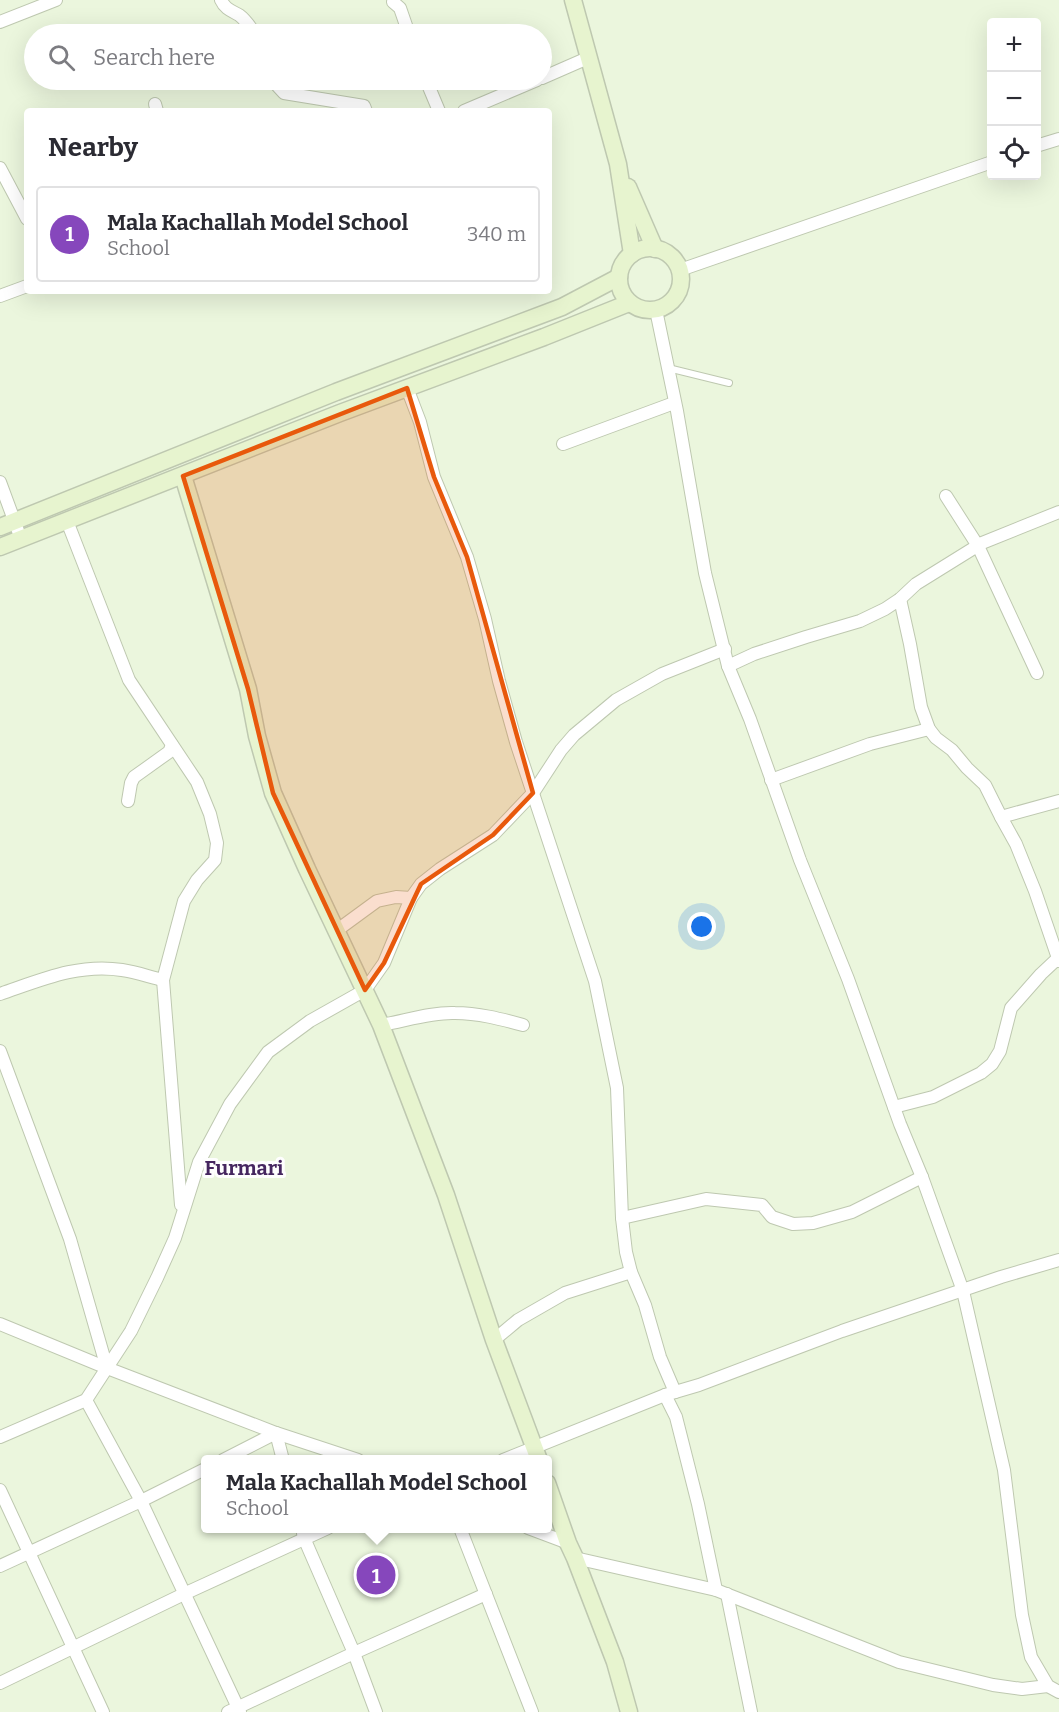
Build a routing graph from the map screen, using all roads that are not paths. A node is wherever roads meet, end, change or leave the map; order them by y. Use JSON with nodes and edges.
{"nodes":[{"id":1,"x":56,"y":0,"type":"edge"},
{"id":2,"x":221,"y":0,"type":"edge"},
{"id":3,"x":393,"y":2,"type":"dead end"},
{"id":4,"x":577,"y":2,"type":"edge"},
{"id":5,"x":1,"y":17,"type":"edge"},
{"id":6,"x":248,"y":24,"type":"edge"},
{"id":7,"x":406,"y":24,"type":"edge"},
{"id":8,"x":590,"y":57,"type":"junction"},
{"id":9,"x":552,"y":74,"type":"edge"},
{"id":10,"x":281,"y":90,"type":"edge"},
{"id":11,"x":430,"y":90,"type":"edge"},
{"id":12,"x":513,"y":90,"type":"edge"},
{"id":13,"x":365,"y":108,"type":"edge"},
{"id":14,"x":438,"y":108,"type":"edge"},
{"id":15,"x":471,"y":108,"type":"edge"},
{"id":16,"x":1059,"y":139,"type":"edge"},
{"id":17,"x":1041,"y":144,"type":"edge"},
{"id":18,"x":618,"y":164,"type":"junction"},
{"id":19,"x":987,"y":164,"type":"edge"},
{"id":20,"x":0,"y":168,"type":"edge"},
{"id":21,"x":24,"y":213,"type":"edge"},
{"id":22,"x":655,"y":249,"type":"junction"},
{"id":23,"x":632,"y":254,"type":"junction"},
{"id":24,"x":680,"y":270,"type":"junction"},
{"id":25,"x":619,"y":277,"type":"junction"},
{"id":26,"x":24,"y":287,"type":"edge"},
{"id":27,"x":0,"y":296,"type":"edge"},
{"id":28,"x":629,"y":303,"type":"junction"},
{"id":29,"x":656,"y":310,"type":"junction"},
{"id":30,"x":667,"y":368,"type":"junction"},
{"id":31,"x":729,"y":383,"type":"dead end"},
{"id":32,"x":407,"y":388,"type":"junction"},
{"id":33,"x":674,"y":403,"type":"junction"},
{"id":34,"x":563,"y":444,"type":"dead end"},
{"id":35,"x":183,"y":476,"type":"junction"},
{"id":36,"x":0,"y":482,"type":"edge"},
{"id":37,"x":946,"y":496,"type":"dead end"},
{"id":38,"x":1059,"y":512,"type":"edge"},
{"id":39,"x":68,"y":521,"type":"junction"},
{"id":40,"x":8,"y":524,"type":"edge"},
{"id":41,"x":21,"y":539,"type":"junction"},
{"id":42,"x":978,"y":546,"type":"junction"},
{"id":43,"x":0,"y":547,"type":"edge"},
{"id":44,"x":900,"y":599,"type":"junction"},
{"id":45,"x":725,"y":649,"type":"junction"},
{"id":46,"x":728,"y":666,"type":"junction"},
{"id":47,"x":1036,"y":673,"type":"dead end"},
{"id":48,"x":929,"y":729,"type":"junction"},
{"id":49,"x":172,"y":745,"type":"junction"},
{"id":50,"x":771,"y":780,"type":"junction"},
{"id":51,"x":533,"y":793,"type":"junction"},
{"id":52,"x":128,"y":801,"type":"dead end"},
{"id":53,"x":1059,"y":801,"type":"edge"},
{"id":54,"x":1001,"y":817,"type":"junction"},
{"id":55,"x":411,"y":898,"type":"junction"},
{"id":56,"x":336,"y":931,"type":"junction"},
{"id":57,"x":1058,"y":960,"type":"edge"},
{"id":58,"x":163,"y":980,"type":"junction"},
{"id":59,"x":364,"y":990,"type":"junction"},
{"id":60,"x":0,"y":994,"type":"edge"},
{"id":61,"x":381,"y":1025,"type":"junction"},
{"id":62,"x":523,"y":1025,"type":"dead end"},
{"id":63,"x":0,"y":1051,"type":"edge"},
{"id":64,"x":894,"y":1107,"type":"junction"},
{"id":65,"x":922,"y":1178,"type":"junction"},
{"id":66,"x":182,"y":1213,"type":"junction"},
{"id":67,"x":622,"y":1218,"type":"junction"},
{"id":68,"x":1059,"y":1260,"type":"edge"},
{"id":69,"x":631,"y":1272,"type":"junction"},
{"id":70,"x":963,"y":1291,"type":"junction"},
{"id":71,"x":0,"y":1324,"type":"edge"},
{"id":72,"x":494,"y":1340,"type":"junction"},
{"id":73,"x":106,"y":1368,"type":"junction"},
{"id":74,"x":670,"y":1394,"type":"junction"},
{"id":75,"x":86,"y":1400,"type":"junction"},
{"id":76,"x":276,"y":1433,"type":"junction"},
{"id":77,"x":0,"y":1437,"type":"edge"},
{"id":78,"x":537,"y":1453,"type":"edge"},
{"id":79,"x":233,"y":1455,"type":"edge"},
{"id":80,"x":282,"y":1455,"type":"edge"},
{"id":81,"x":343,"y":1455,"type":"edge"},
{"id":82,"x":201,"y":1471,"type":"edge"},
{"id":83,"x":0,"y":1490,"type":"edge"},
{"id":84,"x":552,"y":1496,"type":"edge"},
{"id":85,"x":141,"y":1501,"type":"junction"},
{"id":86,"x":303,"y":1533,"type":"edge"},
{"id":87,"x":462,"y":1533,"type":"edge"},
{"id":88,"x":538,"y":1533,"type":"edge"},
{"id":89,"x":572,"y":1550,"type":"junction"},
{"id":90,"x":29,"y":1552,"type":"junction"},
{"id":91,"x":0,"y":1566,"type":"edge"},
{"id":92,"x":721,"y":1592,"type":"junction"},
{"id":93,"x":186,"y":1593,"type":"junction"},
{"id":94,"x":486,"y":1594,"type":"junction"},
{"id":95,"x":73,"y":1648,"type":"junction"},
{"id":96,"x":354,"y":1653,"type":"junction"},
{"id":97,"x":0,"y":1683,"type":"edge"},
{"id":98,"x":1053,"y":1689,"type":"edge"},
{"id":99,"x":235,"y":1710,"type":"edge"},
{"id":100,"x":103,"y":1712,"type":"edge"},
{"id":101,"x":376,"y":1712,"type":"edge"},
{"id":102,"x":532,"y":1712,"type":"edge"},
{"id":103,"x":629,"y":1712,"type":"edge"},
{"id":104,"x":751,"y":1712,"type":"edge"}],
"edges":[{"from":1,"to":5,"type":"street"},
{"from":2,"to":6,"type":"street"},
{"from":3,"to":7,"type":"street"},
{"from":4,"to":8,"type":"main road"},
{"from":8,"to":9,"type":"street"},
{"from":8,"to":18,"type":"main road"},
{"from":10,"to":13,"type":"street"},
{"from":11,"to":14,"type":"street"},
{"from":12,"to":15,"type":"street"},
{"from":16,"to":17,"type":"street"},
{"from":18,"to":22,"type":"main road"},
{"from":18,"to":23,"type":"main road"},
{"from":19,"to":24,"type":"street"},
{"from":20,"to":21,"type":"street"},
{"from":22,"to":23,"type":"main road"},
{"from":22,"to":24,"type":"main road"},
{"from":23,"to":25,"type":"main road"},
{"from":24,"to":29,"type":"main road"},
{"from":25,"to":28,"type":"main road"},
{"from":25,"to":40,"type":"main road"},
{"from":26,"to":27,"type":"street"},
{"from":28,"to":29,"type":"main road"},
{"from":28,"to":32,"type":"main road"},
{"from":29,"to":30,"type":"street"},
{"from":30,"to":31,"type":"lane"},
{"from":30,"to":33,"type":"street"},
{"from":32,"to":35,"type":"main road"},
{"from":32,"to":51,"type":"street"},
{"from":33,"to":34,"type":"street"},
{"from":33,"to":45,"type":"street"},
{"from":35,"to":39,"type":"main road"},
{"from":35,"to":56,"type":"main road"},
{"from":36,"to":40,"type":"street"},
{"from":37,"to":42,"type":"street"},
{"from":38,"to":42,"type":"street"},
{"from":39,"to":41,"type":"main road"},
{"from":39,"to":49,"type":"street"},
{"from":40,"to":41,"type":"street"},
{"from":41,"to":43,"type":"main road"},
{"from":42,"to":44,"type":"street"},
{"from":42,"to":47,"type":"street"},
{"from":44,"to":46,"type":"street"},
{"from":44,"to":48,"type":"street"},
{"from":45,"to":46,"type":"street"},
{"from":45,"to":51,"type":"street"},
{"from":46,"to":50,"type":"street"},
{"from":48,"to":50,"type":"street"},
{"from":48,"to":54,"type":"street"},
{"from":49,"to":52,"type":"street"},
{"from":49,"to":58,"type":"street"},
{"from":50,"to":64,"type":"street"},
{"from":51,"to":55,"type":"street"},
{"from":51,"to":67,"type":"street"},
{"from":53,"to":54,"type":"street"},
{"from":54,"to":57,"type":"street"},
{"from":55,"to":56,"type":"street"},
{"from":55,"to":59,"type":"street"},
{"from":56,"to":59,"type":"main road"},
{"from":57,"to":64,"type":"street"},
{"from":58,"to":60,"type":"street"},
{"from":58,"to":66,"type":"street"},
{"from":59,"to":61,"type":"main road"},
{"from":59,"to":66,"type":"street"},
{"from":61,"to":62,"type":"street"},
{"from":61,"to":72,"type":"main road"},
{"from":63,"to":73,"type":"street"},
{"from":64,"to":65,"type":"street"},
{"from":65,"to":67,"type":"street"},
{"from":65,"to":70,"type":"street"},
{"from":66,"to":73,"type":"street"},
{"from":67,"to":69,"type":"street"},
{"from":68,"to":70,"type":"street"},
{"from":69,"to":72,"type":"street"},
{"from":69,"to":74,"type":"street"},
{"from":70,"to":74,"type":"street"},
{"from":70,"to":98,"type":"street"},
{"from":71,"to":73,"type":"street"},
{"from":72,"to":78,"type":"main road"},
{"from":73,"to":75,"type":"street"},
{"from":73,"to":76,"type":"street"},
{"from":74,"to":78,"type":"street"},
{"from":74,"to":92,"type":"street"},
{"from":75,"to":77,"type":"street"},
{"from":75,"to":85,"type":"street"},
{"from":76,"to":79,"type":"street"},
{"from":76,"to":80,"type":"street"},
{"from":76,"to":81,"type":"street"},
{"from":82,"to":85,"type":"street"},
{"from":83,"to":90,"type":"street"},
{"from":84,"to":89,"type":"main road"},
{"from":85,"to":90,"type":"street"},
{"from":85,"to":93,"type":"street"},
{"from":86,"to":93,"type":"street"},
{"from":86,"to":96,"type":"street"},
{"from":87,"to":94,"type":"street"},
{"from":88,"to":89,"type":"street"},
{"from":89,"to":92,"type":"street"},
{"from":89,"to":103,"type":"main road"},
{"from":90,"to":91,"type":"street"},
{"from":90,"to":95,"type":"street"},
{"from":92,"to":98,"type":"street"},
{"from":92,"to":104,"type":"street"},
{"from":93,"to":95,"type":"street"},
{"from":93,"to":99,"type":"street"},
{"from":94,"to":96,"type":"street"},
{"from":94,"to":102,"type":"street"},
{"from":95,"to":97,"type":"street"},
{"from":95,"to":100,"type":"street"},
{"from":96,"to":99,"type":"street"},
{"from":96,"to":101,"type":"street"}]}
